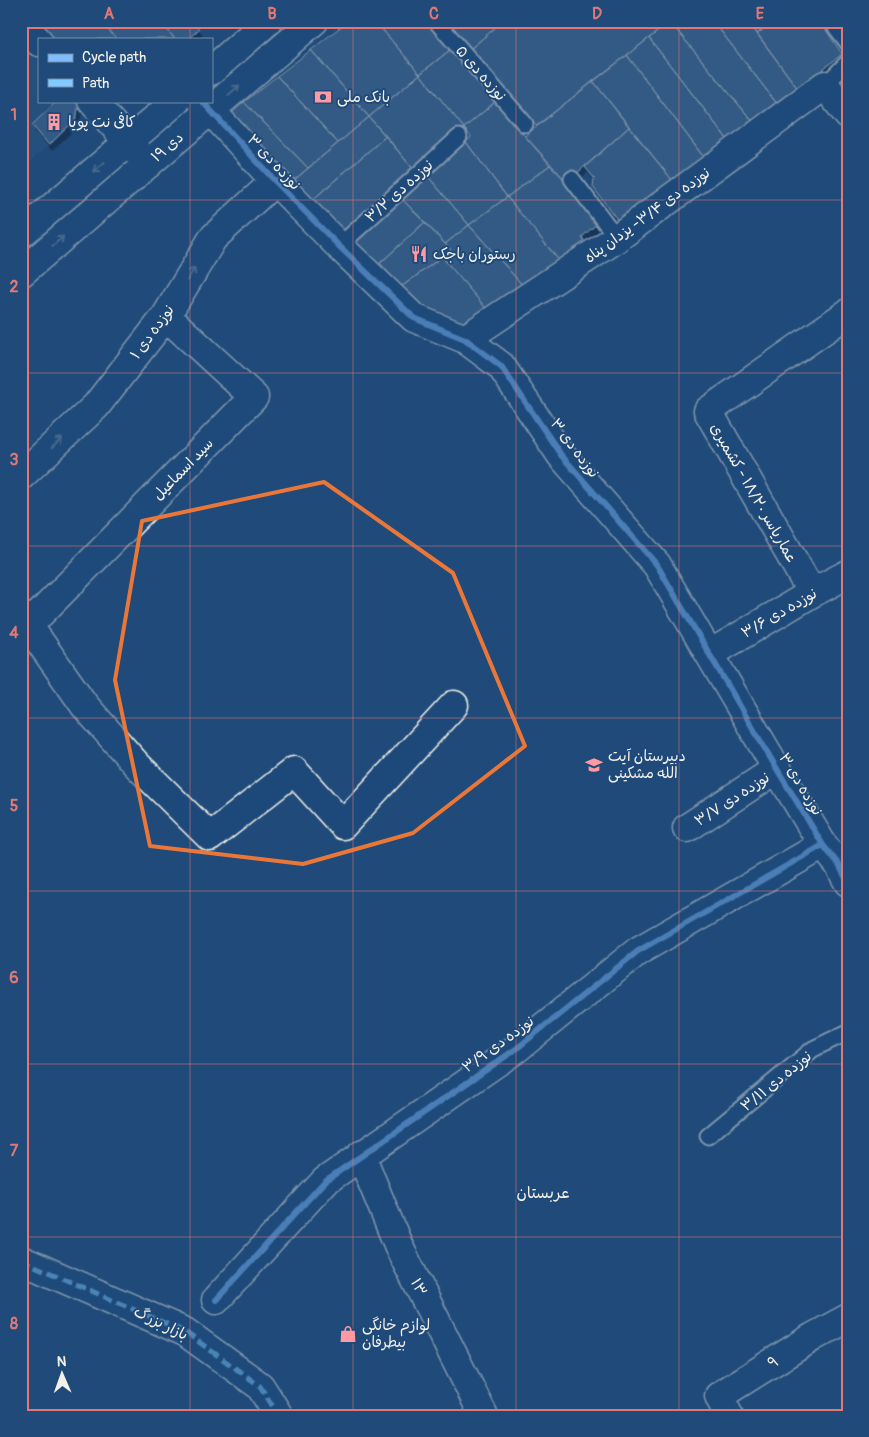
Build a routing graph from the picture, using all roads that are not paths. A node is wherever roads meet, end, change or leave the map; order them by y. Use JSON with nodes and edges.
{"nodes":[{"id":1,"x":268,"y":21,"type":"edge"},
{"id":2,"x":314,"y":21,"type":"edge"},
{"id":3,"x":436,"y":21,"type":"edge"},
{"id":4,"x":831,"y":21,"type":"edge"},
{"id":5,"x":21,"y":23,"type":"edge"},
{"id":6,"x":38,"y":41,"type":"edge"},
{"id":7,"x":848,"y":43,"type":"edge"},
{"id":8,"x":848,"y":62,"type":"edge"},
{"id":9,"x":212,"y":69,"type":"edge"},
{"id":10,"x":825,"y":86,"type":"junction"},
{"id":11,"x":212,"y":101,"type":"edge"},
{"id":12,"x":93,"y":102,"type":"edge"},
{"id":13,"x":175,"y":102,"type":"edge"},
{"id":14,"x":206,"y":106,"type":"edge"},
{"id":15,"x":848,"y":115,"type":"edge"},
{"id":16,"x":525,"y":124,"type":"dead end"},
{"id":17,"x":459,"y":137,"type":"dead end"},
{"id":18,"x":129,"y":142,"type":"junction"},
{"id":19,"x":148,"y":164,"type":"junction"},
{"id":20,"x":572,"y":179,"type":"dead end"},
{"id":21,"x":274,"y":181,"type":"junction"},
{"id":22,"x":21,"y":234,"type":"edge"},
{"id":23,"x":617,"y":238,"type":"junction"},
{"id":24,"x":338,"y":246,"type":"junction"},
{"id":25,"x":21,"y":273,"type":"edge"},
{"id":26,"x":848,"y":313,"type":"edge"},
{"id":27,"x":166,"y":316,"type":"junction"},
{"id":28,"x":465,"y":339,"type":"junction"},
{"id":29,"x":21,"y":476,"type":"edge"},
{"id":30,"x":848,"y":574,"type":"edge"},
{"id":31,"x":812,"y":593,"type":"junction"},
{"id":32,"x":25,"y":620,"type":"edge"},
{"id":33,"x":710,"y":654,"type":"junction"},
{"id":34,"x":454,"y":704,"type":"dead end"},
{"id":35,"x":777,"y":769,"type":"junction"},
{"id":36,"x":687,"y":828,"type":"dead end"},
{"id":37,"x":823,"y":845,"type":"junction"},
{"id":38,"x":848,"y":882,"type":"edge"},
{"id":39,"x":848,"y":1032,"type":"edge"},
{"id":40,"x":708,"y":1136,"type":"dead end"},
{"id":41,"x":361,"y":1155,"type":"junction"},
{"id":42,"x":21,"y":1260,"type":"edge"},
{"id":43,"x":216,"y":1300,"type":"dead end"},
{"id":44,"x":848,"y":1318,"type":"edge"},
{"id":45,"x":279,"y":1416,"type":"edge"},
{"id":46,"x":484,"y":1416,"type":"edge"},
{"id":47,"x":729,"y":1416,"type":"edge"}],
"edges":[{"from":1,"to":9,"type":"street"},
{"from":11,"to":2,"type":"street","name":"۱۹ دی","one_way":true},
{"from":3,"to":16,"type":"lane","name":"نوزده دی ۵"},
{"from":4,"to":7,"type":"lane"},
{"from":5,"to":6,"type":"street"},
{"from":8,"to":10,"type":"lane"},
{"from":10,"to":15,"type":"street"},
{"from":10,"to":23,"type":"street","name":"نوزده دی ۳/۴- یزدان پناه"},
{"from":12,"to":18,"type":"street"},
{"from":13,"to":18,"type":"street","name":"۱۹ دی"},
{"from":14,"to":19,"type":"street","name":"۱۹ دی"},
{"from":14,"to":21,"type":"street","name":"نوزده دی ۳"},
{"from":17,"to":24,"type":"lane","name":"نوزده دی ۳/۲"},
{"from":18,"to":19,"type":"street"},
{"from":18,"to":22,"type":"street","name":"۱۹ دی","one_way":true},
{"from":25,"to":19,"type":"street","name":"۱۹ دی","one_way":true},
{"from":20,"to":23,"type":"lane"},
{"from":21,"to":24,"type":"street","name":"نوزده دی ۳"},
{"from":27,"to":21,"type":"street","name":"نوزده دی ۱","one_way":true},
{"from":23,"to":28,"type":"street","name":"نوزده دی ۳/۴- یزدان پناه"},
{"from":24,"to":28,"type":"street","name":"نوزده دی ۳"},
{"from":26,"to":31,"type":"street","name":"عماریاسر ۱۸/۲۰ - کشمیری"},
{"from":29,"to":27,"type":"street","name":"نوزده دی ۱","one_way":true},
{"from":27,"to":32,"type":"street","name":"سید اسماعیل"},
{"from":28,"to":33,"type":"street","name":"نوزده دی ۳"},
{"from":30,"to":31,"type":"street","name":"نوزده دی ۳/۶"},
{"from":31,"to":33,"type":"street","name":"نوزده دی ۳/۶"},
{"from":32,"to":34,"type":"street","name":"سید اسماعیل"},
{"from":33,"to":35,"type":"street","name":"نوزده دی ۳"},
{"from":35,"to":36,"type":"street","name":"نوزده دی ۳/۷"},
{"from":35,"to":37,"type":"street","name":"نوزده دی ۳"},
{"from":37,"to":38,"type":"street","name":"نوزده دی ۳"},
{"from":37,"to":41,"type":"street","name":"نوزده دی ۳/۹"},
{"from":39,"to":40,"type":"lane","name":"نوزده دی ۳/۱۱"},
{"from":41,"to":43,"type":"street","name":"نوزده دی ۳/۹"},
{"from":41,"to":46,"type":"street","name":"۱۳"},
{"from":42,"to":45,"type":"street","name":"بازار بزرگ"},
{"from":44,"to":47,"type":"street","name":"۹"}]}
